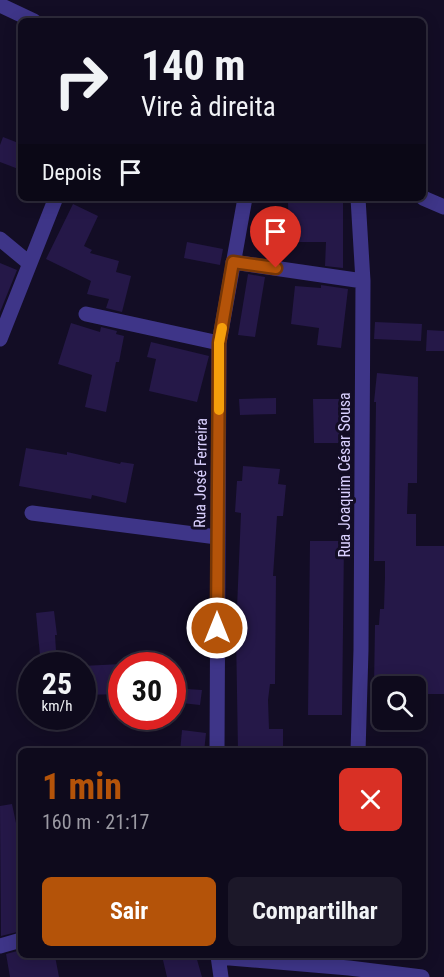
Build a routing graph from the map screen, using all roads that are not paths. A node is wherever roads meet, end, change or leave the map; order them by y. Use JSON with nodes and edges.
{"nodes":[{"id":1,"x":0,"y":5,"type":"edge"},
{"id":2,"x":28,"y":18,"type":"edge"},
{"id":3,"x":426,"y":199,"type":"edge"},
{"id":4,"x":55,"y":201,"type":"edge"},
{"id":5,"x":244,"y":201,"type":"edge"},
{"id":6,"x":358,"y":201,"type":"edge"},
{"id":7,"x":444,"y":207,"type":"edge"},
{"id":8,"x":0,"y":239,"type":"edge"},
{"id":9,"x":233,"y":262,"type":"junction"},
{"id":10,"x":28,"y":263,"type":"junction"},
{"id":11,"x":363,"y":281,"type":"junction"},
{"id":12,"x":86,"y":314,"type":"dead end"},
{"id":13,"x":0,"y":339,"type":"edge"},
{"id":14,"x":219,"y":343,"type":"junction"},
{"id":15,"x":32,"y":513,"type":"dead end"},
{"id":16,"x":217,"y":537,"type":"junction"},
{"id":17,"x":217,"y":748,"type":"edge"},
{"id":18,"x":358,"y":748,"type":"edge"},
{"id":19,"x":18,"y":941,"type":"edge"},
{"id":20,"x":0,"y":946,"type":"edge"},
{"id":21,"x":218,"y":958,"type":"edge"},
{"id":22,"x":262,"y":958,"type":"edge"},
{"id":23,"x":350,"y":962,"type":"edge"},
{"id":24,"x":383,"y":975,"type":"edge"},
{"id":25,"x":221,"y":977,"type":"edge"},
{"id":26,"x":422,"y":977,"type":"edge"}],
"edges":[{"from":1,"to":2,"type":"street"},
{"from":3,"to":7,"type":"street"},
{"from":4,"to":10,"type":"street"},
{"from":5,"to":9,"type":"street","name":"Rua José Ferreira"},
{"from":6,"to":11,"type":"street","name":"Rua Joaquim César Sousa"},
{"from":8,"to":10,"type":"street"},
{"from":9,"to":11,"type":"street"},
{"from":9,"to":14,"type":"street","name":"Rua José Ferreira"},
{"from":10,"to":13,"type":"street"},
{"from":11,"to":18,"type":"street","name":"Rua Joaquim César Sousa"},
{"from":12,"to":14,"type":"street"},
{"from":14,"to":16,"type":"street","name":"Rua José Ferreira"},
{"from":15,"to":16,"type":"street"},
{"from":16,"to":17,"type":"street","name":"Rua José Ferreira"},
{"from":19,"to":20,"type":"street"},
{"from":21,"to":25,"type":"street"},
{"from":22,"to":23,"type":"street"},
{"from":23,"to":24,"type":"street"},
{"from":24,"to":26,"type":"street"}]}
